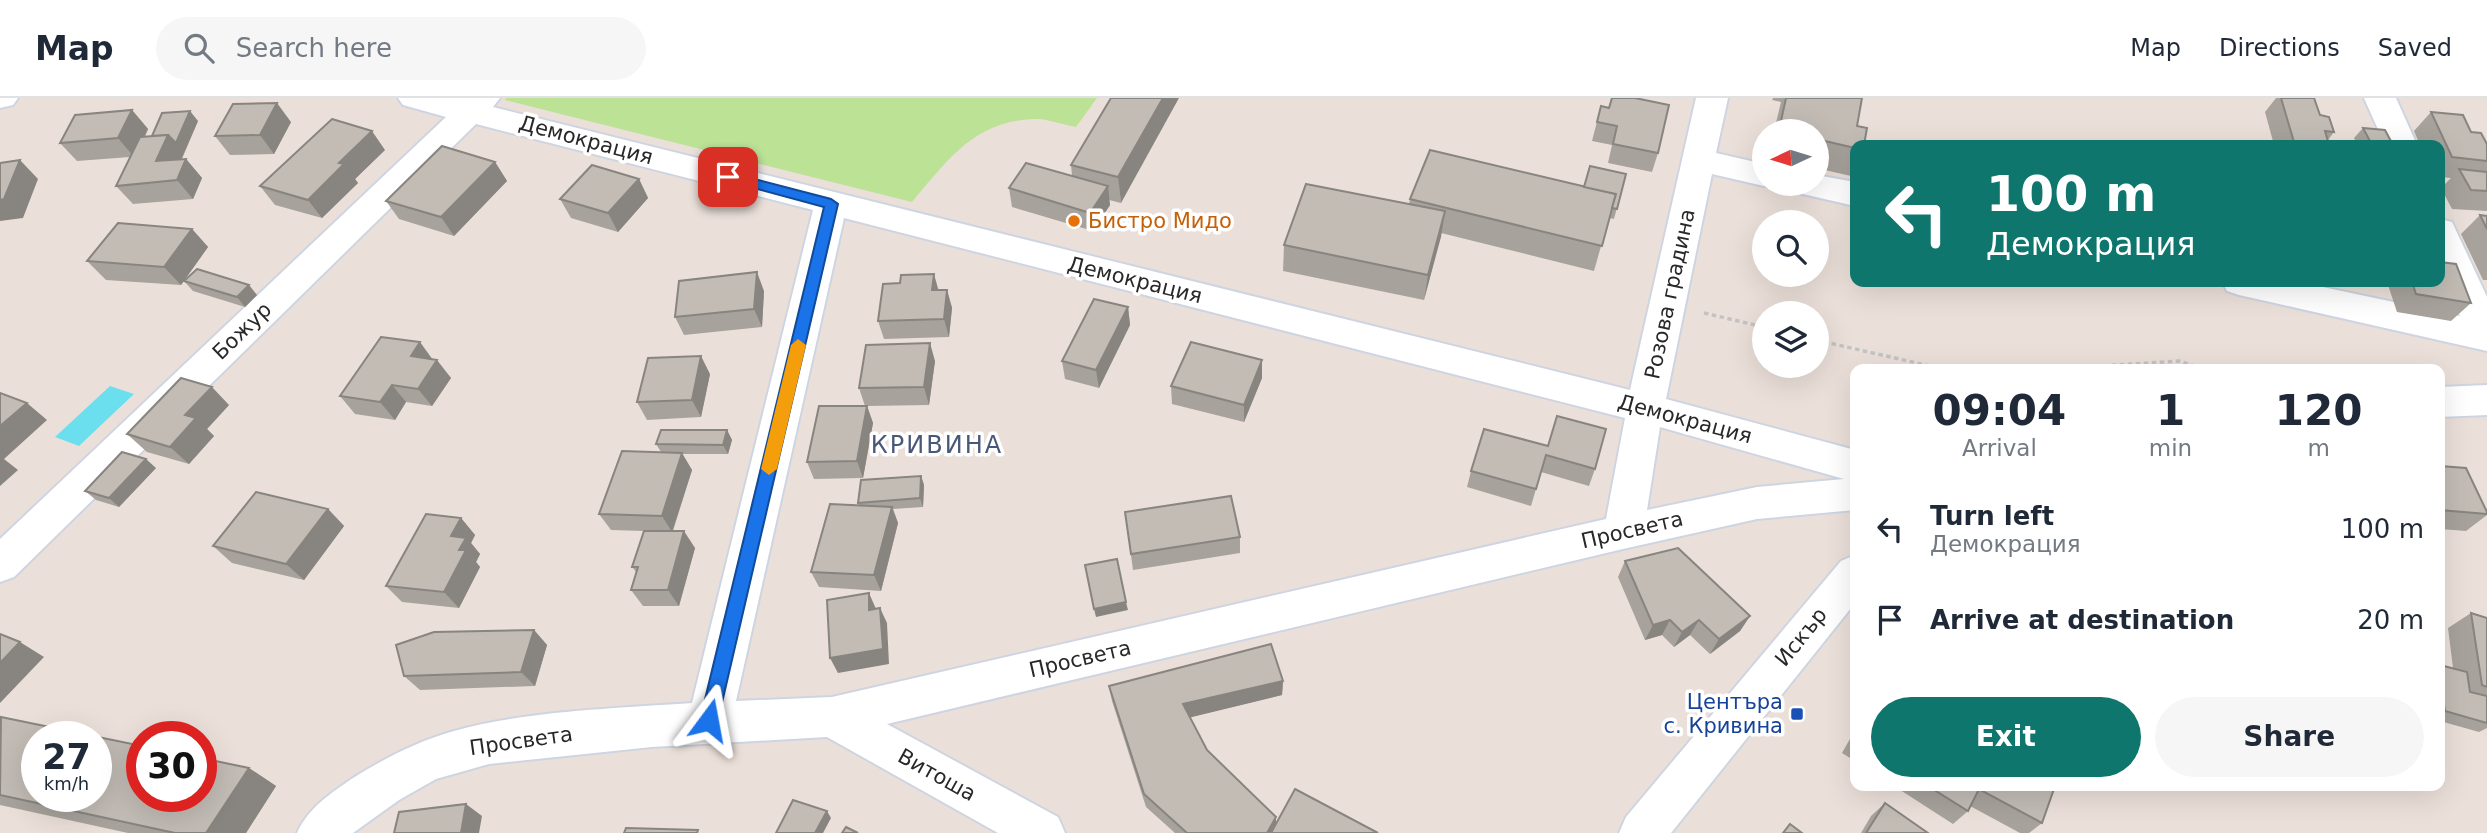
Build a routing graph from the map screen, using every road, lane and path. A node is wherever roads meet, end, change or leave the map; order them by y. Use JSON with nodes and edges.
{"nodes":[{"id":1,"x":414,"y":98,"type":"edge"},
{"id":2,"x":1712,"y":98,"type":"edge"},
{"id":3,"x":2380,"y":98,"type":"edge"},
{"id":4,"x":477,"y":104,"type":"edge"},
{"id":5,"x":2399,"y":140,"type":"edge"},
{"id":6,"x":1699,"y":160,"type":"junction"},
{"id":7,"x":1752,"y":172,"type":"edge"},
{"id":8,"x":1829,"y":189,"type":"edge"},
{"id":9,"x":1850,"y":193,"type":"edge"},
{"id":10,"x":831,"y":204,"type":"junction"},
{"id":11,"x":2445,"y":242,"type":"edge"},
{"id":12,"x":2262,"y":287,"type":"edge"},
{"id":13,"x":1667,"y":305,"type":"junction"},
{"id":14,"x":1752,"y":324,"type":"edge"},
{"id":15,"x":2486,"y":336,"type":"edge"},
{"id":16,"x":1829,"y":343,"type":"edge"},
{"id":17,"x":1921,"y":364,"type":"edge"},
{"id":18,"x":2133,"y":364,"type":"edge"},
{"id":19,"x":2188,"y":364,"type":"edge"},
{"id":20,"x":2487,"y":400,"type":"edge"},
{"id":21,"x":2445,"y":402,"type":"edge"},
{"id":22,"x":1645,"y":408,"type":"junction"},
{"id":23,"x":1850,"y":465,"type":"edge"},
{"id":24,"x":1850,"y":494,"type":"edge"},
{"id":25,"x":1623,"y":532,"type":"junction"},
{"id":26,"x":0,"y":565,"type":"edge"},
{"id":27,"x":1850,"y":579,"type":"edge"},
{"id":28,"x":832,"y":718,"type":"junction"},
{"id":29,"x":709,"y":720,"type":"junction"},
{"id":30,"x":320,"y":833,"type":"edge"},
{"id":31,"x":1042,"y":833,"type":"edge"},
{"id":32,"x":1642,"y":833,"type":"edge"}],
"edges":[{"from":1,"to":4,"type":"street","name":"Демокрация"},
{"from":2,"to":6,"type":"street","name":"Розова градина"},
{"from":3,"to":5,"type":"street"},
{"from":4,"to":10,"type":"street","name":"Демокрация"},
{"from":4,"to":26,"type":"street","name":"Божур"},
{"from":6,"to":7,"type":"street"},
{"from":6,"to":13,"type":"street","name":"Розова градина"},
{"from":8,"to":9,"type":"street"},
{"from":10,"to":22,"type":"street","name":"Демокрация"},
{"from":10,"to":29,"type":"street"},
{"from":11,"to":15,"type":"street"},
{"from":12,"to":15,"type":"street"},
{"from":13,"to":14,"type":"path"},
{"from":13,"to":22,"type":"street","name":"Розова градина"},
{"from":16,"to":17,"type":"path"},
{"from":18,"to":19,"type":"path"},
{"from":20,"to":21,"type":"street"},
{"from":22,"to":23,"type":"street","name":"Демокрация"},
{"from":22,"to":25,"type":"street","name":"Розова градина"},
{"from":24,"to":25,"type":"street","name":"Просвета"},
{"from":25,"to":28,"type":"street","name":"Просвета"},
{"from":27,"to":32,"type":"street","name":"Искър"},
{"from":28,"to":29,"type":"street","name":"Просвета"},
{"from":28,"to":31,"type":"street","name":"Витоша"},
{"from":29,"to":30,"type":"street","name":"Просвета"}]}
